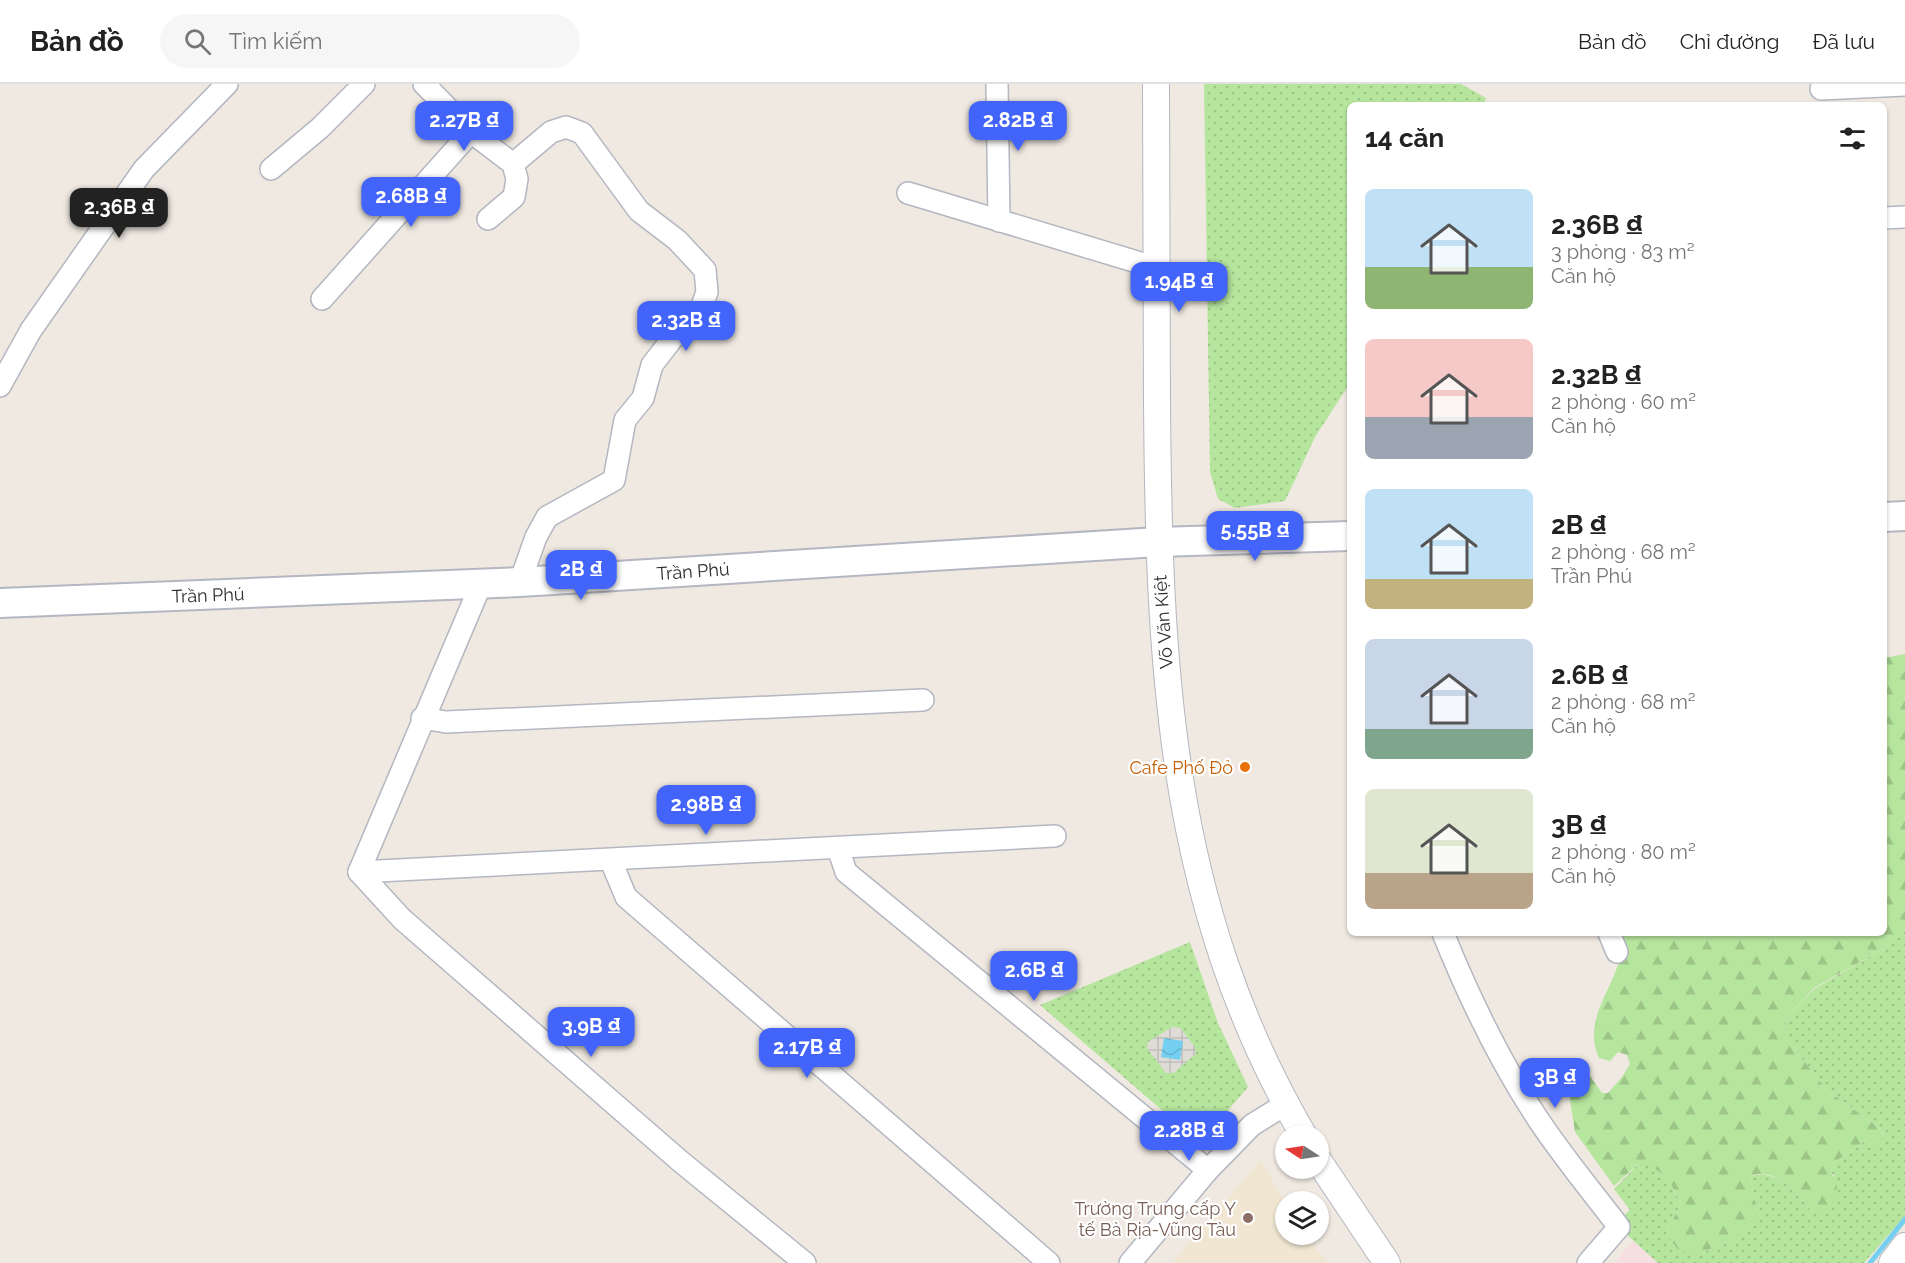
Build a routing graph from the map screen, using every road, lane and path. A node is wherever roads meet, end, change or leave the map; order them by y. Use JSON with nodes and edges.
{"nodes":[{"id":1,"x":227,"y":84,"type":"edge"},
{"id":2,"x":364,"y":84,"type":"edge"},
{"id":3,"x":424,"y":84,"type":"edge"},
{"id":4,"x":997,"y":84,"type":"edge"},
{"id":5,"x":1156,"y":84,"type":"edge"},
{"id":6,"x":1905,"y":85,"type":"edge"},
{"id":7,"x":1821,"y":93,"type":"edge"},
{"id":8,"x":471,"y":132,"type":"junction"},
{"id":9,"x":513,"y":164,"type":"junction"},
{"id":10,"x":271,"y":169,"type":"dead end"},
{"id":11,"x":908,"y":193,"type":"dead end"},
{"id":12,"x":1905,"y":217,"type":"edge"},
{"id":13,"x":1887,"y":218,"type":"edge"},
{"id":14,"x":488,"y":219,"type":"dead end"},
{"id":15,"x":999,"y":220,"type":"junction"},
{"id":16,"x":1157,"y":268,"type":"junction"},
{"id":17,"x":322,"y":299,"type":"dead end"},
{"id":18,"x":0,"y":386,"type":"edge"},
{"id":19,"x":1905,"y":516,"type":"edge"},
{"id":20,"x":1887,"y":517,"type":"edge"},
{"id":21,"x":1347,"y":536,"type":"edge"},
{"id":22,"x":1158,"y":542,"type":"junction"},
{"id":23,"x":520,"y":582,"type":"junction"},
{"id":24,"x":481,"y":584,"type":"junction"},
{"id":25,"x":0,"y":603,"type":"edge"},
{"id":26,"x":923,"y":700,"type":"dead end"},
{"id":27,"x":422,"y":718,"type":"junction"},
{"id":28,"x":1055,"y":836,"type":"dead end"},
{"id":29,"x":838,"y":848,"type":"junction"},
{"id":30,"x":611,"y":861,"type":"junction"},
{"id":31,"x":359,"y":872,"type":"junction"},
{"id":32,"x":1444,"y":936,"type":"edge"},
{"id":33,"x":1286,"y":1104,"type":"junction"},
{"id":34,"x":1298,"y":1125,"type":"edge"},
{"id":35,"x":1208,"y":1170,"type":"junction"},
{"id":36,"x":1329,"y":1176,"type":"edge"},
{"id":37,"x":1905,"y":1246,"type":"edge"},
{"id":38,"x":805,"y":1263,"type":"edge"},
{"id":39,"x":1049,"y":1263,"type":"edge"},
{"id":40,"x":1130,"y":1263,"type":"edge"},
{"id":41,"x":1388,"y":1263,"type":"edge"},
{"id":42,"x":1588,"y":1263,"type":"edge"},
{"id":43,"x":1892,"y":1263,"type":"edge"}],
"edges":[{"from":1,"to":18,"type":"street"},
{"from":2,"to":10,"type":"street"},
{"from":3,"to":8,"type":"street"},
{"from":4,"to":15,"type":"street"},
{"from":5,"to":16,"type":"street","name":"Võ Văn Kiệt"},
{"from":6,"to":7,"type":"street"},
{"from":8,"to":9,"type":"street"},
{"from":8,"to":17,"type":"street"},
{"from":9,"to":14,"type":"street"},
{"from":9,"to":23,"type":"street"},
{"from":11,"to":15,"type":"street"},
{"from":12,"to":13,"type":"street"},
{"from":15,"to":16,"type":"street"},
{"from":16,"to":22,"type":"street","name":"Võ Văn Kiệt"},
{"from":19,"to":20,"type":"main road"},
{"from":21,"to":22,"type":"main road","name":"Trần Phú"},
{"from":22,"to":23,"type":"main road","name":"Trần Phú"},
{"from":22,"to":33,"type":"street","name":"Võ Văn Kiệt"},
{"from":23,"to":24,"type":"main road","name":"Trần Phú"},
{"from":24,"to":25,"type":"main road","name":"Trần Phú"},
{"from":24,"to":27,"type":"street"},
{"from":26,"to":27,"type":"street"},
{"from":27,"to":31,"type":"street"},
{"from":28,"to":29,"type":"street"},
{"from":29,"to":30,"type":"street"},
{"from":29,"to":35,"type":"street"},
{"from":30,"to":31,"type":"street"},
{"from":30,"to":39,"type":"street"},
{"from":31,"to":38,"type":"street"},
{"from":32,"to":42,"type":"street"},
{"from":33,"to":34,"type":"street","name":"Võ Văn Kiệt"},
{"from":33,"to":35,"type":"street"},
{"from":35,"to":40,"type":"street"},
{"from":36,"to":41,"type":"street"},
{"from":37,"to":43,"type":"street"}]}
